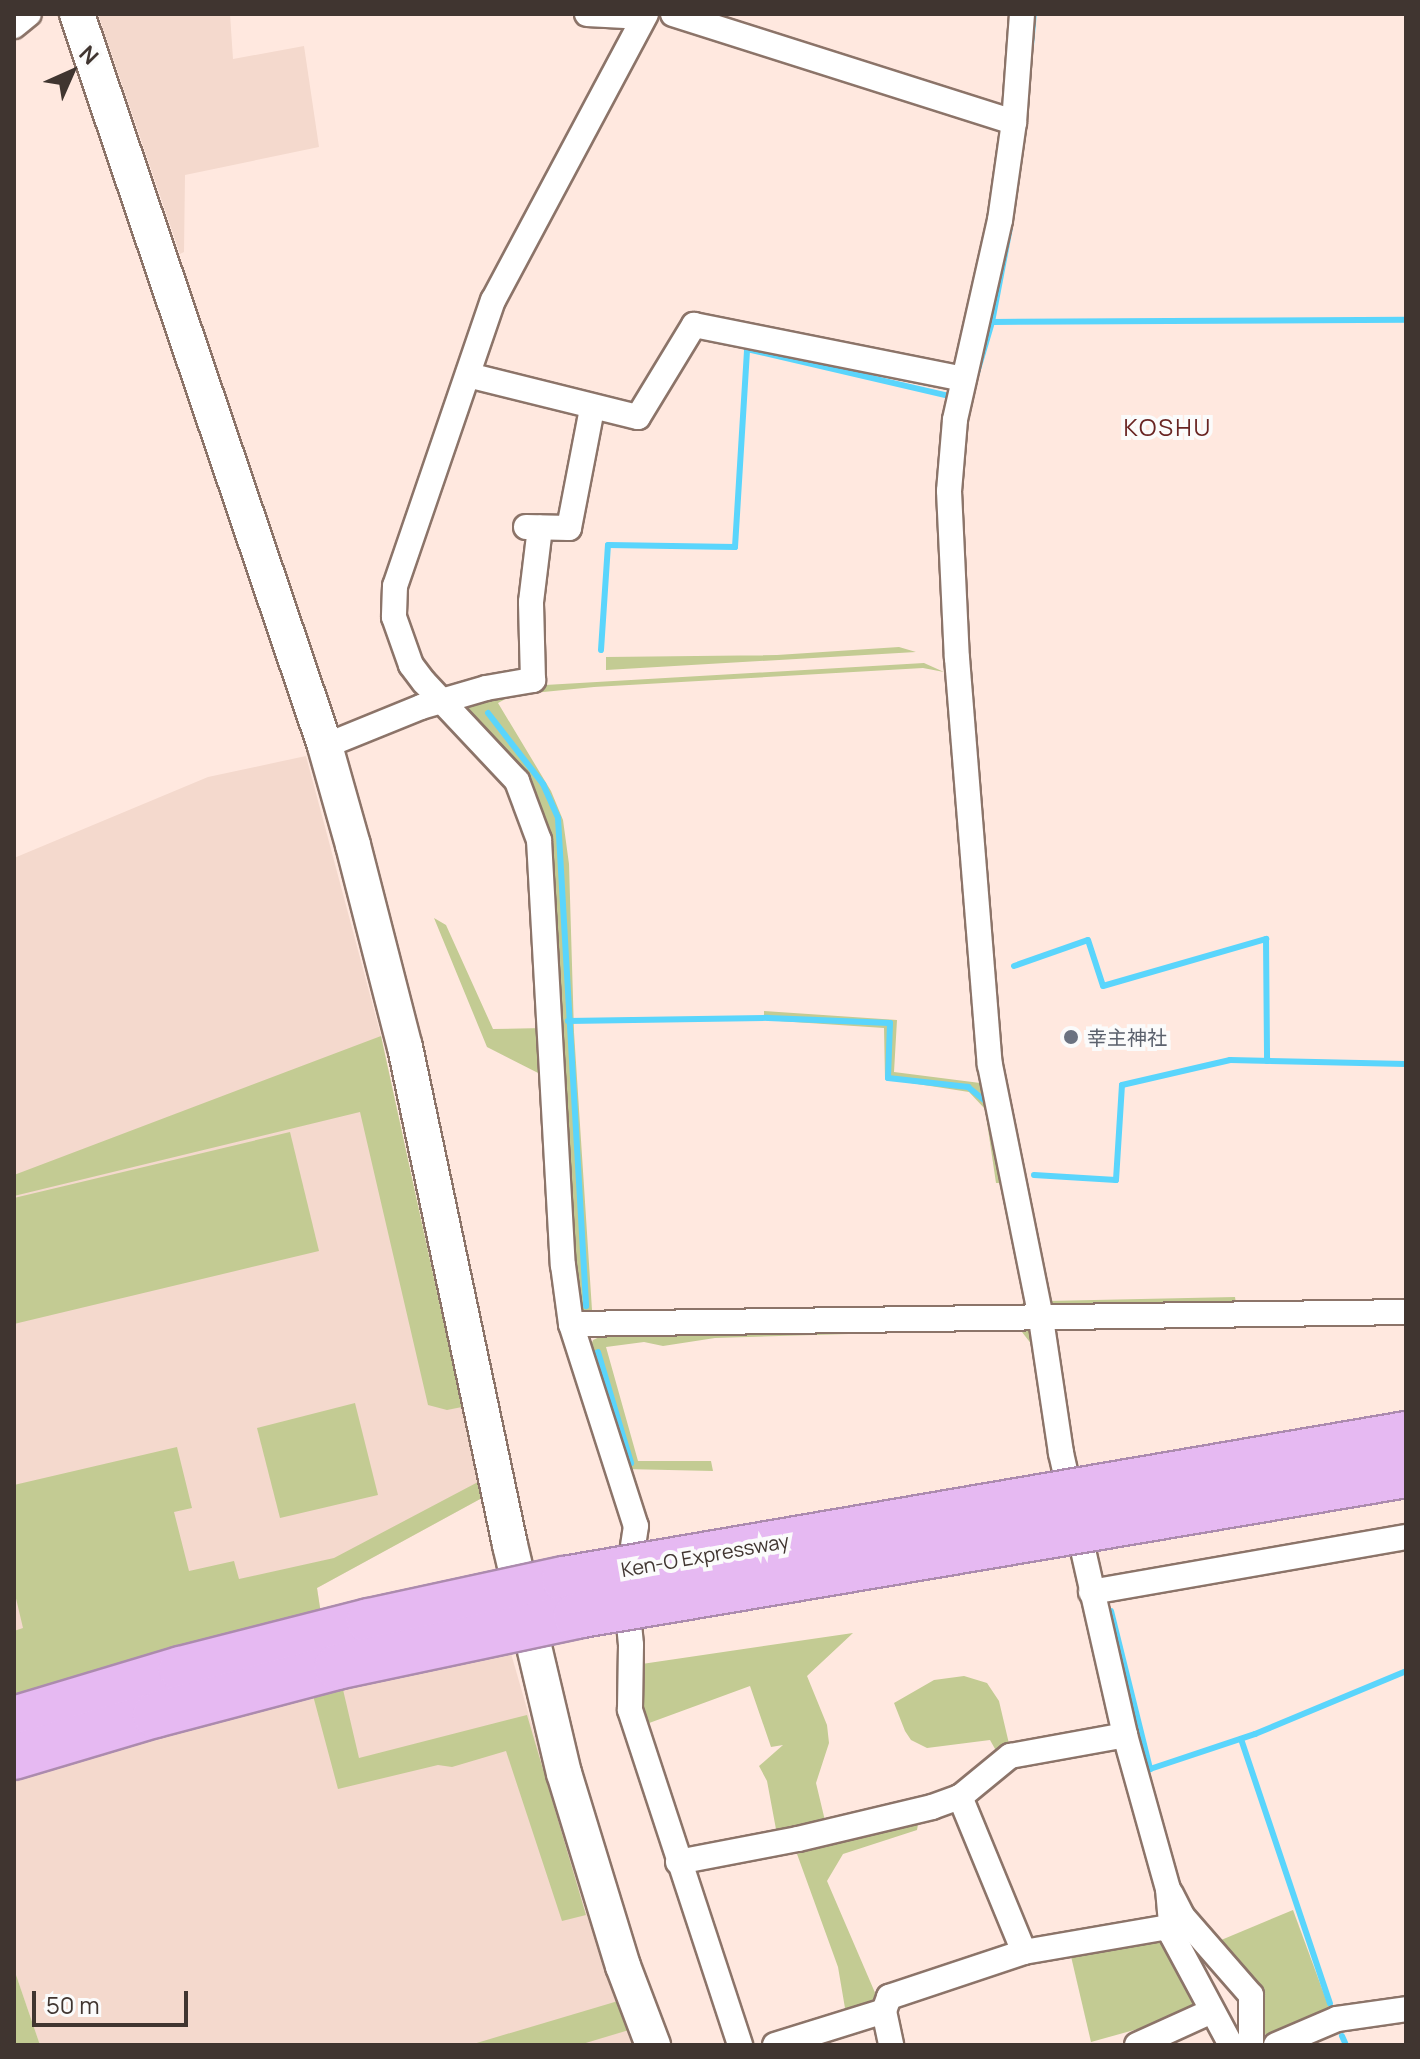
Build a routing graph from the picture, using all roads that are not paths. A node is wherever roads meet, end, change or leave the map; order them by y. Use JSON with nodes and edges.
{"nodes":[{"id":1,"x":29,"y":14,"type":"edge"},
{"id":2,"x":77,"y":14,"type":"edge"},
{"id":3,"x":587,"y":14,"type":"edge"},
{"id":4,"x":673,"y":14,"type":"edge"},
{"id":5,"x":1022,"y":14,"type":"edge"},
{"id":6,"x":645,"y":16,"type":"edge"},
{"id":7,"x":14,"y":26,"type":"edge"},
{"id":8,"x":1014,"y":122,"type":"junction"},
{"id":9,"x":468,"y":375,"type":"junction"},
{"id":10,"x":964,"y":379,"type":"junction"},
{"id":11,"x":592,"y":408,"type":"junction"},
{"id":12,"x":446,"y":702,"type":"junction"},
{"id":13,"x":325,"y":746,"type":"junction"},
{"id":14,"x":1406,"y":1312,"type":"edge"},
{"id":15,"x":1041,"y":1319,"type":"junction"},
{"id":16,"x":571,"y":1324,"type":"junction"},
{"id":17,"x":1406,"y":1434,"type":"edge"},
{"id":18,"x":1406,"y":1475,"type":"edge"},
{"id":19,"x":1406,"y":1537,"type":"edge"},
{"id":20,"x":1091,"y":1592,"type":"junction"},
{"id":21,"x":14,"y":1719,"type":"edge"},
{"id":22,"x":1125,"y":1735,"type":"junction"},
{"id":23,"x":14,"y":1757,"type":"edge"},
{"id":24,"x":960,"y":1797,"type":"junction"},
{"id":25,"x":678,"y":1862,"type":"junction"},
{"id":26,"x":1180,"y":1926,"type":"junction"},
{"id":27,"x":1024,"y":1952,"type":"junction"},
{"id":28,"x":1406,"y":2009,"type":"edge"},
{"id":29,"x":884,"y":2011,"type":"junction"},
{"id":30,"x":1212,"y":2011,"type":"junction"},
{"id":31,"x":653,"y":2045,"type":"edge"},
{"id":32,"x":740,"y":2045,"type":"edge"},
{"id":33,"x":775,"y":2045,"type":"edge"},
{"id":34,"x":891,"y":2045,"type":"edge"},
{"id":35,"x":1137,"y":2045,"type":"edge"},
{"id":36,"x":1231,"y":2045,"type":"edge"},
{"id":37,"x":1251,"y":2045,"type":"edge"},
{"id":38,"x":1276,"y":2045,"type":"edge"}],
"edges":[{"from":1,"to":7,"type":"street"},
{"from":2,"to":13,"type":"street"},
{"from":3,"to":6,"type":"street"},
{"from":4,"to":8,"type":"street"},
{"from":5,"to":8,"type":"street"},
{"from":6,"to":9,"type":"street"},
{"from":8,"to":10,"type":"street"},
{"from":9,"to":11,"type":"street"},
{"from":9,"to":12,"type":"street"},
{"from":10,"to":11,"type":"street"},
{"from":10,"to":15,"type":"street"},
{"from":11,"to":12,"type":"street"},
{"from":12,"to":13,"type":"street"},
{"from":12,"to":16,"type":"street"},
{"from":13,"to":31,"type":"street"},
{"from":14,"to":15,"type":"street"},
{"from":15,"to":16,"type":"street"},
{"from":15,"to":20,"type":"street"},
{"from":16,"to":25,"type":"street"},
{"from":17,"to":21,"type":"highway","name":"Ken-O Expressway","bridge":true},
{"from":18,"to":23,"type":"highway","name":"Ken-O Expressway","bridge":true},
{"from":19,"to":20,"type":"street"},
{"from":20,"to":22,"type":"street"},
{"from":22,"to":24,"type":"street"},
{"from":22,"to":26,"type":"street"},
{"from":24,"to":25,"type":"street"},
{"from":24,"to":27,"type":"street"},
{"from":25,"to":32,"type":"street"},
{"from":26,"to":27,"type":"street"},
{"from":26,"to":30,"type":"street"},
{"from":26,"to":37,"type":"street"},
{"from":27,"to":29,"type":"street"},
{"from":28,"to":38,"type":"street"},
{"from":29,"to":33,"type":"street"},
{"from":29,"to":34,"type":"street"},
{"from":30,"to":35,"type":"street"},
{"from":30,"to":36,"type":"street"}]}
